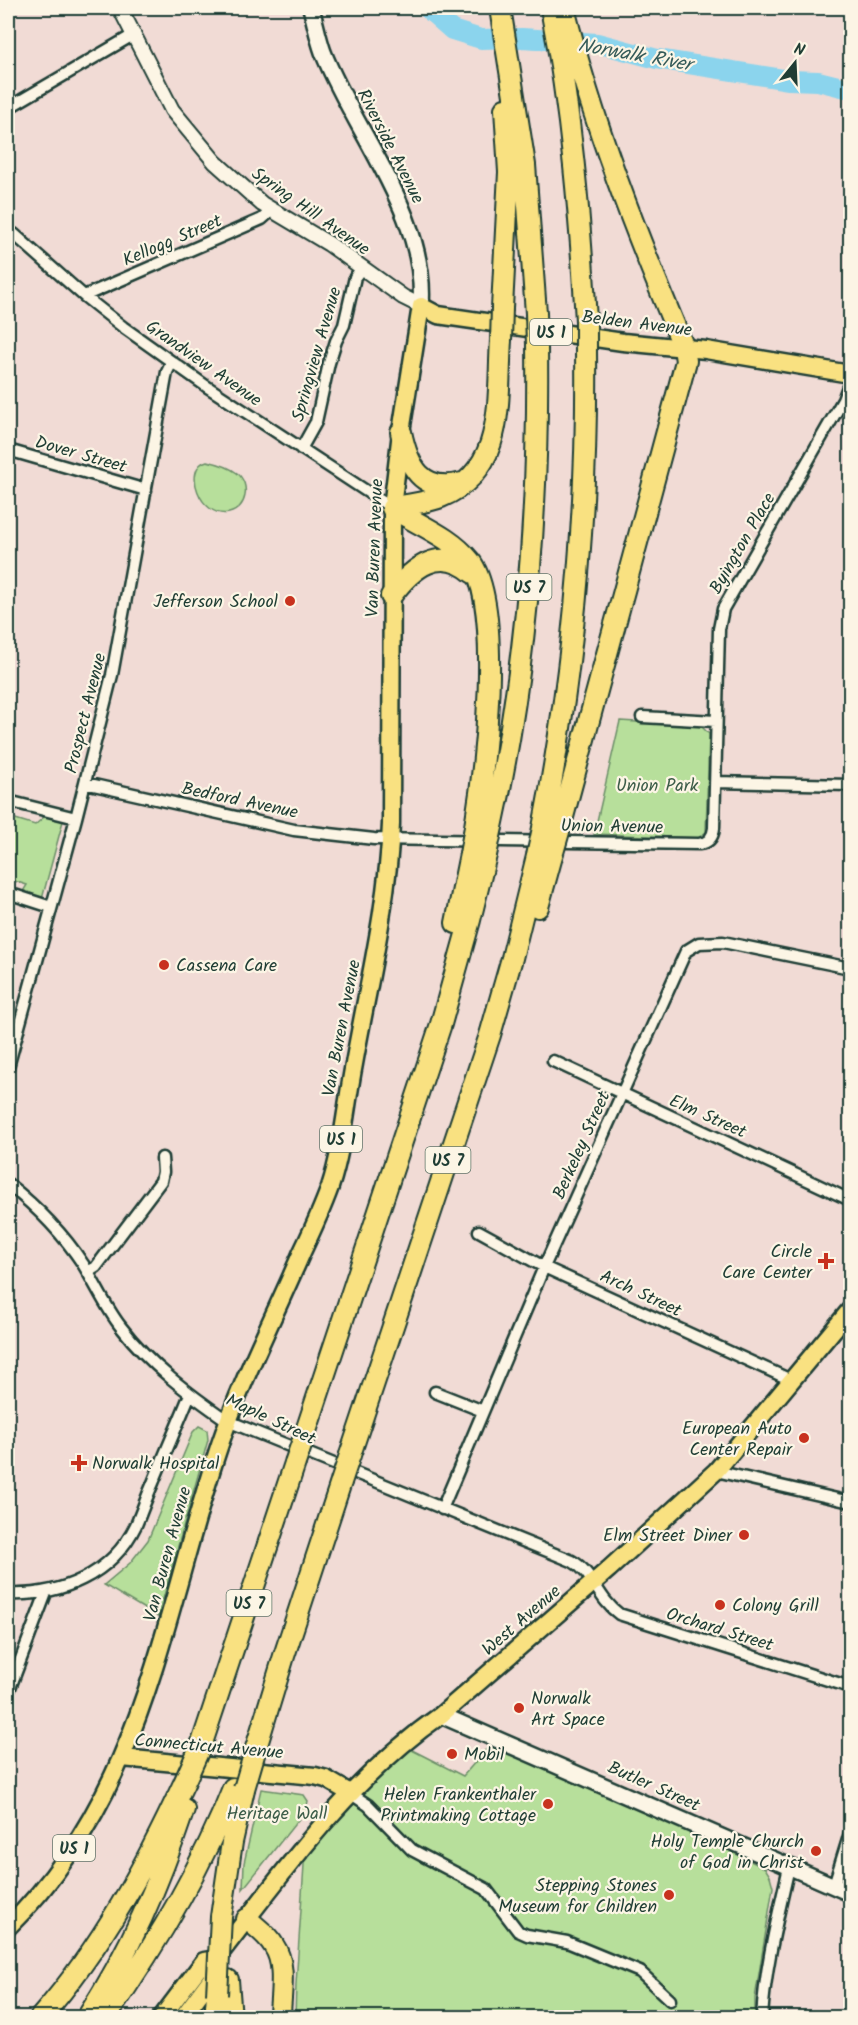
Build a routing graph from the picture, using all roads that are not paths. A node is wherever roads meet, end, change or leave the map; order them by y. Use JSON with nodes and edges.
{"nodes":[{"id":1,"x":120,"y":8,"type":"edge"},
{"id":2,"x":311,"y":8,"type":"edge"},
{"id":3,"x":499,"y":8,"type":"edge"},
{"id":4,"x":551,"y":8,"type":"edge"},
{"id":5,"x":564,"y":8,"type":"edge"},
{"id":6,"x":133,"y":35,"type":"junction"},
{"id":7,"x":508,"y":84,"type":"junction"},
{"id":8,"x":8,"y":108,"type":"edge"},
{"id":9,"x":272,"y":210,"type":"junction"},
{"id":10,"x":8,"y":223,"type":"edge"},
{"id":11,"x":11,"y":233,"type":"edge"},
{"id":12,"x":362,"y":268,"type":"junction"},
{"id":13,"x":84,"y":296,"type":"junction"},
{"id":14,"x":421,"y":306,"type":"junction"},
{"id":15,"x":684,"y":348,"type":"junction"},
{"id":16,"x":172,"y":362,"type":"junction"},
{"id":17,"x":850,"y":374,"type":"edge"},
{"id":18,"x":850,"y":381,"type":"edge"},
{"id":19,"x":401,"y":432,"type":"junction"},
{"id":20,"x":301,"y":449,"type":"junction"},
{"id":21,"x":8,"y":450,"type":"edge"},
{"id":22,"x":467,"y":480,"type":"junction"},
{"id":23,"x":146,"y":490,"type":"junction"},
{"id":24,"x":392,"y":508,"type":"junction"},
{"id":25,"x":481,"y":582,"type":"junction"},
{"id":26,"x":391,"y":596,"type":"junction"},
{"id":27,"x":642,"y":717,"type":"dead end"},
{"id":28,"x":716,"y":721,"type":"junction"},
{"id":29,"x":715,"y":782,"type":"junction"},
{"id":30,"x":85,"y":783,"type":"junction"},
{"id":31,"x":850,"y":785,"type":"edge"},
{"id":32,"x":8,"y":801,"type":"edge"},
{"id":33,"x":75,"y":818,"type":"junction"},
{"id":34,"x":484,"y":827,"type":"junction"},
{"id":35,"x":551,"y":828,"type":"junction"},
{"id":36,"x":390,"y":839,"type":"junction"},
{"id":37,"x":516,"y":842,"type":"joint"},
{"id":38,"x":707,"y":842,"type":"joint"},
{"id":39,"x":8,"y":893,"type":"edge"},
{"id":40,"x":51,"y":907,"type":"junction"},
{"id":41,"x":850,"y":968,"type":"edge"},
{"id":42,"x":553,"y":1061,"type":"dead end"},
{"id":43,"x":8,"y":1067,"type":"edge"},
{"id":44,"x":622,"y":1094,"type":"junction"},
{"id":45,"x":162,"y":1158,"type":"dead end"},
{"id":46,"x":8,"y":1184,"type":"edge"},
{"id":47,"x":850,"y":1200,"type":"edge"},
{"id":48,"x":479,"y":1231,"type":"dead end"},
{"id":49,"x":544,"y":1267,"type":"junction"},
{"id":50,"x":88,"y":1272,"type":"junction"},
{"id":51,"x":850,"y":1310,"type":"edge"},
{"id":52,"x":793,"y":1381,"type":"junction"},
{"id":53,"x":435,"y":1392,"type":"dead end"},
{"id":54,"x":190,"y":1394,"type":"junction"},
{"id":55,"x":483,"y":1411,"type":"junction"},
{"id":56,"x":228,"y":1421,"type":"junction"},
{"id":57,"x":716,"y":1471,"type":"junction"},
{"id":58,"x":850,"y":1502,"type":"edge"},
{"id":59,"x":442,"y":1509,"type":"junction"},
{"id":60,"x":593,"y":1583,"type":"junction"},
{"id":61,"x":46,"y":1593,"type":"junction"},
{"id":62,"x":8,"y":1594,"type":"edge"},
{"id":63,"x":850,"y":1687,"type":"edge"},
{"id":64,"x":8,"y":1693,"type":"edge"},
{"id":65,"x":441,"y":1715,"type":"junction"},
{"id":66,"x":122,"y":1758,"type":"junction"},
{"id":67,"x":188,"y":1783,"type":"junction"},
{"id":68,"x":238,"y":1789,"type":"junction"},
{"id":69,"x":350,"y":1793,"type":"junction"},
{"id":70,"x":850,"y":1833,"type":"edge"},
{"id":71,"x":165,"y":1863,"type":"junction"},
{"id":72,"x":789,"y":1867,"type":"junction"},
{"id":73,"x":834,"y":1885,"type":"junction"},
{"id":74,"x":850,"y":1893,"type":"edge"},
{"id":75,"x":247,"y":1919,"type":"junction"},
{"id":76,"x":8,"y":1927,"type":"edge"},
{"id":77,"x":216,"y":1959,"type":"junction"},
{"id":78,"x":222,"y":1987,"type":"junction"},
{"id":79,"x":670,"y":2000,"type":"dead end"},
{"id":80,"x":40,"y":2018,"type":"edge"},
{"id":81,"x":74,"y":2018,"type":"edge"},
{"id":82,"x":87,"y":2018,"type":"edge"},
{"id":83,"x":105,"y":2018,"type":"edge"},
{"id":84,"x":161,"y":2018,"type":"edge"},
{"id":85,"x":182,"y":2018,"type":"edge"},
{"id":86,"x":215,"y":2018,"type":"edge"},
{"id":87,"x":231,"y":2018,"type":"edge"},
{"id":88,"x":280,"y":2018,"type":"edge"},
{"id":89,"x":762,"y":2018,"type":"edge"}],
"edges":[{"from":1,"to":6,"type":"street","name":"Spring Hill Avenue"},
{"from":2,"to":14,"type":"main road","name":"Riverside Avenue"},
{"from":3,"to":7,"type":"highway"},
{"from":4,"to":35,"type":"highway","number":"US 7","bridge":true},
{"from":5,"to":15,"type":"highway"},
{"from":6,"to":8,"type":"street"},
{"from":6,"to":9,"type":"street","name":"Spring Hill Avenue"},
{"from":7,"to":22,"type":"highway","bridge":true},
{"from":7,"to":34,"type":"highway","number":"US 7","bridge":true},
{"from":9,"to":12,"type":"street","name":"Spring Hill Avenue"},
{"from":9,"to":13,"type":"street","name":"Kellogg Street"},
{"from":10,"to":11,"type":"street","name":"Grandview Avenue"},
{"from":11,"to":13,"type":"street","name":"Grandview Avenue"},
{"from":12,"to":14,"type":"street","name":"Spring Hill Avenue"},
{"from":12,"to":20,"type":"street","name":"Springview Avenue"},
{"from":13,"to":16,"type":"street","name":"Grandview Avenue"},
{"from":14,"to":15,"type":"main road","name":"Belden Avenue","number":"US 1"},
{"from":14,"to":19,"type":"main road","name":"Van Buren Avenue","number":"US 1"},
{"from":15,"to":17,"type":"main road","name":"Belden Avenue","number":"US 1"},
{"from":15,"to":35,"type":"highway"},
{"from":16,"to":20,"type":"street","name":"Grandview Avenue"},
{"from":16,"to":23,"type":"street","name":"Prospect Avenue"},
{"from":18,"to":28,"type":"street","name":"Byington Place"},
{"from":19,"to":22,"type":"highway"},
{"from":19,"to":24,"type":"main road","name":"Van Buren Avenue","number":"US 1"},
{"from":20,"to":24,"type":"street","name":"Grandview Avenue"},
{"from":21,"to":23,"type":"street","name":"Dover Street"},
{"from":22,"to":24,"type":"highway"},
{"from":23,"to":30,"type":"street","name":"Prospect Avenue"},
{"from":24,"to":25,"type":"highway"},
{"from":24,"to":26,"type":"main road","name":"Van Buren Avenue","number":"US 1"},
{"from":25,"to":26,"type":"highway"},
{"from":25,"to":34,"type":"highway"},
{"from":26,"to":36,"type":"main road","name":"Van Buren Avenue","number":"US 1"},
{"from":27,"to":28,"type":"street"},
{"from":28,"to":29,"type":"street","name":"Byington Place"},
{"from":29,"to":31,"type":"street"},
{"from":29,"to":38,"type":"street","name":"Byington Place"},
{"from":30,"to":33,"type":"street","name":"Prospect Avenue"},
{"from":30,"to":36,"type":"street","name":"Bedford Avenue"},
{"from":32,"to":33,"type":"street"},
{"from":33,"to":40,"type":"street","name":"Prospect Avenue"},
{"from":34,"to":67,"type":"highway","number":"US 7","bridge":true},
{"from":35,"to":68,"type":"highway","number":"US 7","bridge":true},
{"from":36,"to":37,"type":"street","name":"Bedford Avenue"},
{"from":36,"to":56,"type":"main road","name":"Van Buren Avenue","number":"US 1"},
{"from":37,"to":38,"type":"street","name":"Union Avenue"},
{"from":39,"to":40,"type":"street"},
{"from":40,"to":43,"type":"street","name":"Prospect Avenue"},
{"from":41,"to":44,"type":"street","name":"Berkeley Street"},
{"from":42,"to":44,"type":"street","name":"Elm Street"},
{"from":44,"to":47,"type":"street","name":"Elm Street"},
{"from":44,"to":49,"type":"street","name":"Berkeley Street"},
{"from":45,"to":50,"type":"street"},
{"from":46,"to":50,"type":"street","name":"Maple Street"},
{"from":48,"to":49,"type":"street","name":"Arch Street"},
{"from":49,"to":52,"type":"street","name":"Arch Street"},
{"from":49,"to":55,"type":"street","name":"Berkeley Street"},
{"from":50,"to":54,"type":"street","name":"Maple Street"},
{"from":51,"to":52,"type":"main road","name":"West Avenue"},
{"from":52,"to":57,"type":"main road","name":"West Avenue"},
{"from":53,"to":55,"type":"street"},
{"from":54,"to":56,"type":"street","name":"Maple Street"},
{"from":54,"to":61,"type":"street"},
{"from":55,"to":59,"type":"street","name":"Berkeley Street"},
{"from":56,"to":59,"type":"street","name":"Maple Street"},
{"from":56,"to":66,"type":"main road","name":"Van Buren Avenue","number":"US 1"},
{"from":57,"to":58,"type":"street"},
{"from":57,"to":60,"type":"main road","name":"West Avenue"},
{"from":59,"to":60,"type":"street","name":"Maple Street"},
{"from":60,"to":63,"type":"street","name":"Orchard Street"},
{"from":60,"to":65,"type":"main road","name":"West Avenue"},
{"from":61,"to":62,"type":"street"},
{"from":61,"to":64,"type":"street"},
{"from":65,"to":69,"type":"main road","name":"West Avenue"},
{"from":65,"to":72,"type":"main road","name":"Butler Street"},
{"from":66,"to":69,"type":"main road","name":"Connecticut Avenue"},
{"from":66,"to":76,"type":"main road","name":"Connecticut Avenue","number":"US 1"},
{"from":67,"to":71,"type":"highway"},
{"from":67,"to":80,"type":"highway"},
{"from":68,"to":78,"type":"highway","bridge":true},
{"from":68,"to":83,"type":"highway"},
{"from":69,"to":75,"type":"main road","name":"West Avenue"},
{"from":69,"to":79,"type":"street"},
{"from":70,"to":73,"type":"street"},
{"from":71,"to":81,"type":"highway"},
{"from":71,"to":82,"type":"highway"},
{"from":72,"to":73,"type":"main road","name":"Butler Street"},
{"from":72,"to":89,"type":"street"},
{"from":73,"to":74,"type":"main road","name":"Butler Street"},
{"from":75,"to":77,"type":"main road","name":"West Avenue"},
{"from":75,"to":88,"type":"highway"},
{"from":77,"to":84,"type":"main road","name":"West Avenue"},
{"from":77,"to":85,"type":"main road","name":"West Avenue"},
{"from":78,"to":86,"type":"highway"},
{"from":78,"to":87,"type":"highway"}]}
